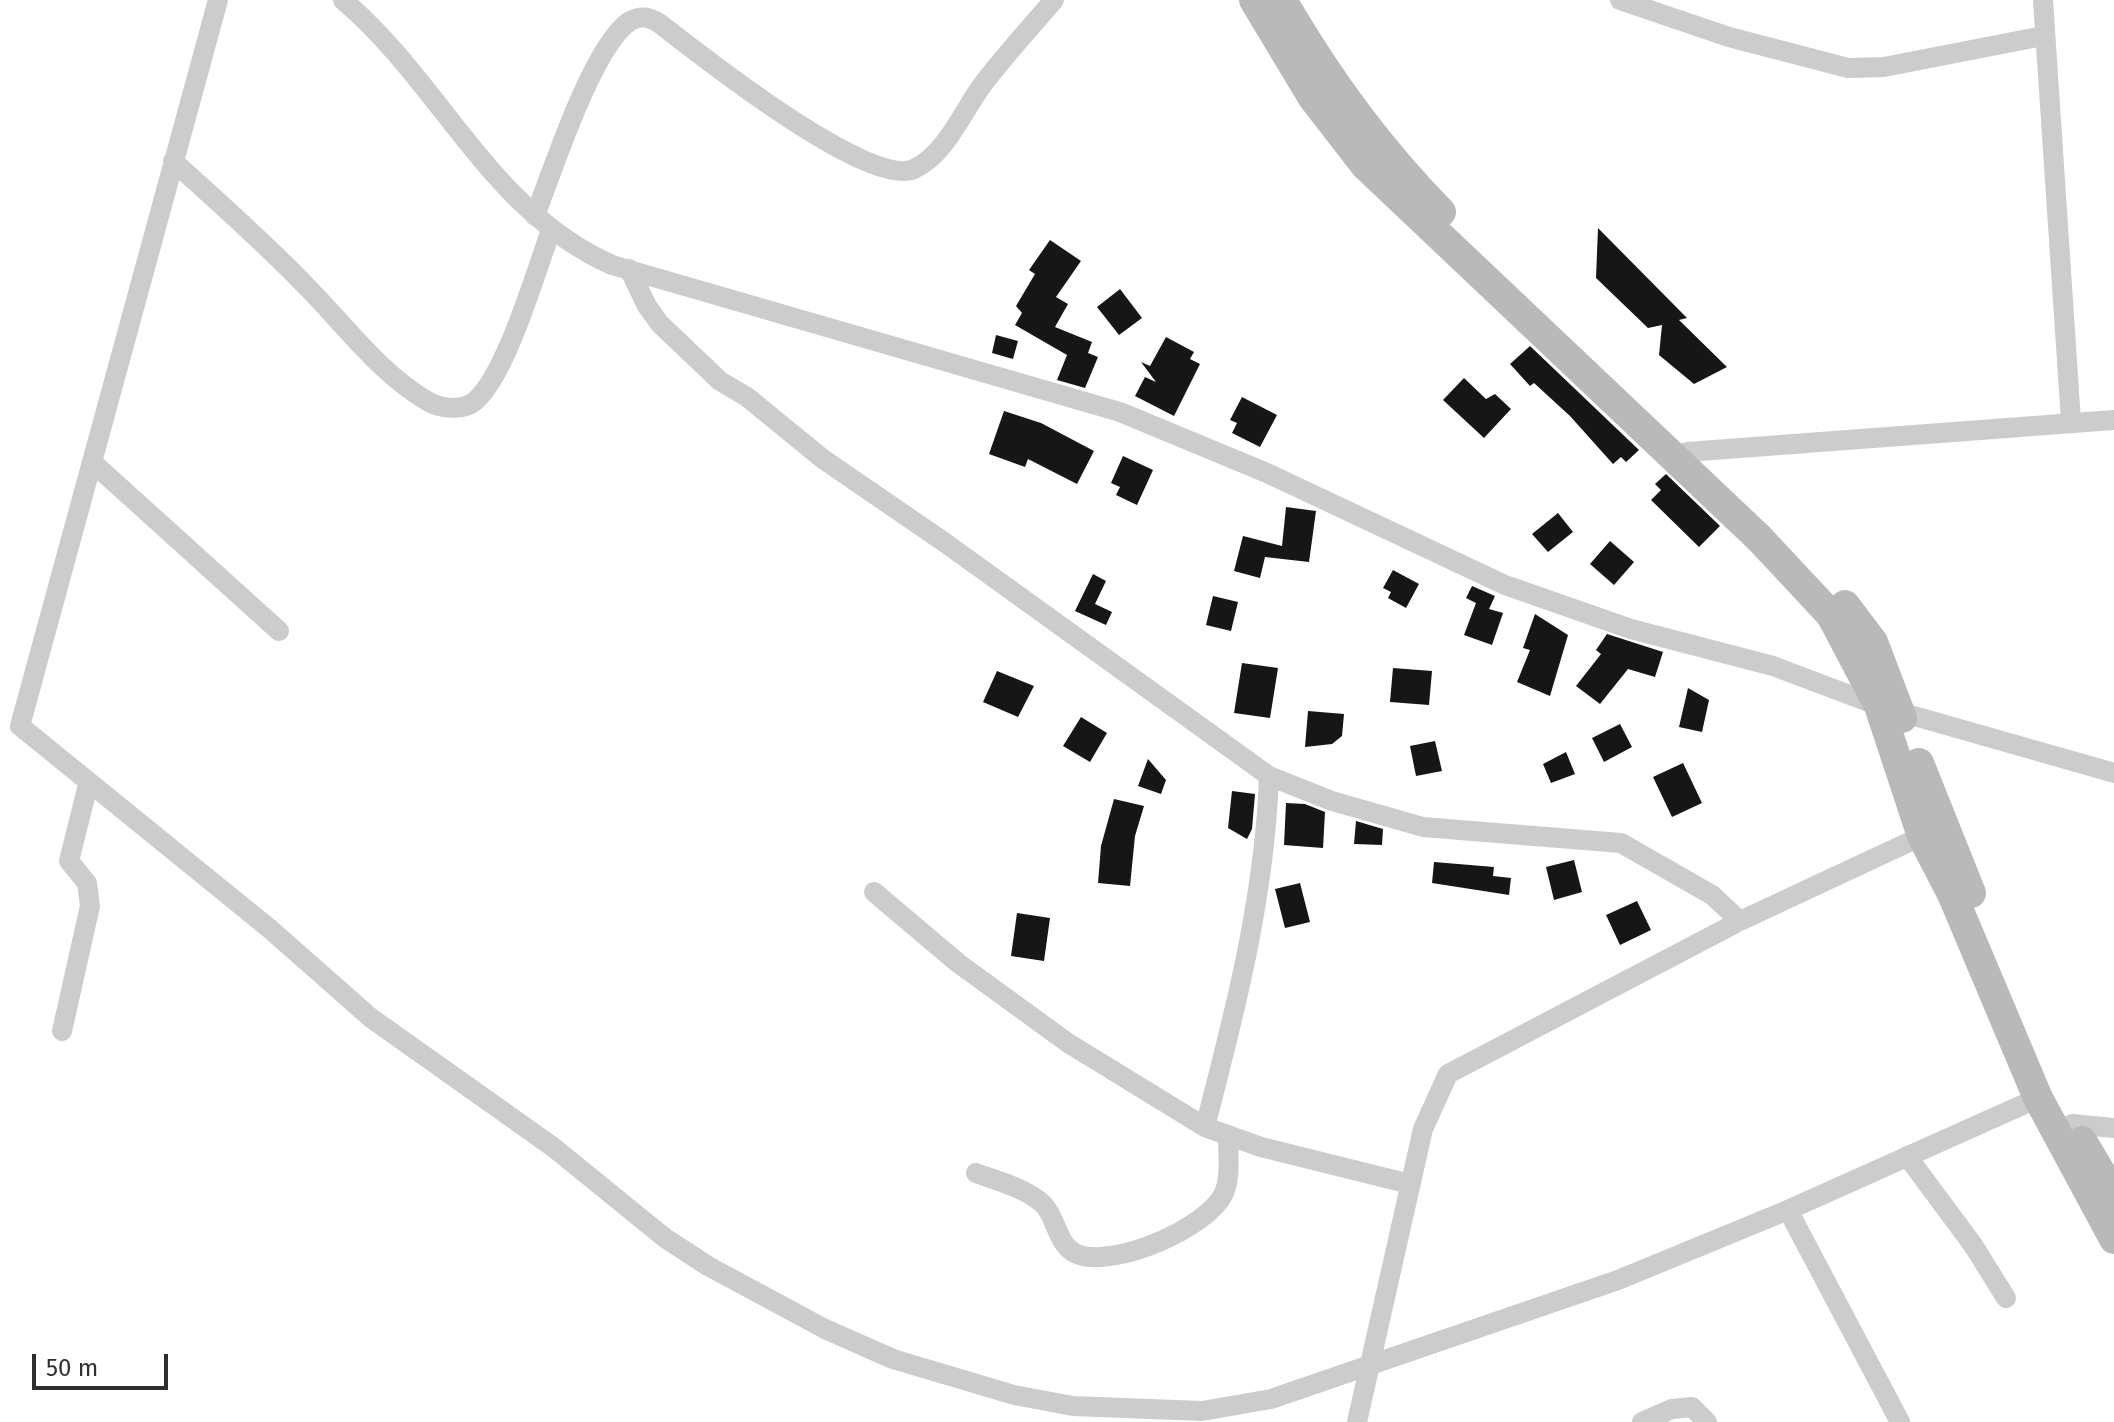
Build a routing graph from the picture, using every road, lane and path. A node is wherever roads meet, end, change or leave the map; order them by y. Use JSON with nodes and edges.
{"nodes":[{"id":1,"x":218,"y":0,"type":"edge"},
{"id":2,"x":343,"y":0,"type":"edge"},
{"id":3,"x":1054,"y":0,"type":"edge"},
{"id":4,"x":1254,"y":0,"type":"edge"},
{"id":5,"x":1282,"y":0,"type":"edge"},
{"id":6,"x":1620,"y":0,"type":"edge"},
{"id":7,"x":2043,"y":0,"type":"edge"},
{"id":8,"x":2043,"y":36,"type":"junction"},
{"id":9,"x":173,"y":161,"type":"junction"},
{"id":10,"x":535,"y":216,"type":"junction"},
{"id":11,"x":551,"y":230,"type":"junction"},
{"id":12,"x":629,"y":269,"type":"junction"},
{"id":13,"x":2114,"y":420,"type":"edge"},
{"id":14,"x":2071,"y":421,"type":"junction"},
{"id":15,"x":1687,"y":452,"type":"junction"},
{"id":16,"x":92,"y":462,"type":"junction"},
{"id":17,"x":279,"y":631,"type":"dead end"},
{"id":18,"x":1890,"y":709,"type":"junction"},
{"id":19,"x":0,"y":715,"type":"edge"},
{"id":20,"x":20,"y":726,"type":"junction"},
{"id":21,"x":2114,"y":773,"type":"edge"},
{"id":22,"x":1269,"y":776,"type":"junction"},
{"id":23,"x":88,"y":785,"type":"junction"},
{"id":24,"x":1922,"y":836,"type":"junction"},
{"id":25,"x":874,"y":892,"type":"dead end"},
{"id":26,"x":1740,"y":921,"type":"junction"},
{"id":27,"x":62,"y":1031,"type":"dead end"},
{"id":28,"x":2038,"y":1098,"type":"junction"},
{"id":29,"x":2072,"y":1124,"type":"junction"},
{"id":30,"x":1205,"y":1127,"type":"junction"},
{"id":31,"x":2114,"y":1128,"type":"edge"},
{"id":32,"x":1228,"y":1137,"type":"junction"},
{"id":33,"x":1907,"y":1156,"type":"junction"},
{"id":34,"x":976,"y":1173,"type":"dead end"},
{"id":35,"x":1410,"y":1184,"type":"junction"},
{"id":36,"x":2114,"y":1195,"type":"edge"},
{"id":37,"x":1788,"y":1210,"type":"junction"},
{"id":38,"x":2114,"y":1239,"type":"edge"},
{"id":39,"x":2006,"y":1298,"type":"dead end"},
{"id":40,"x":1369,"y":1364,"type":"junction"},
{"id":41,"x":1357,"y":1422,"type":"edge"},
{"id":42,"x":1642,"y":1422,"type":"edge"},
{"id":43,"x":1707,"y":1422,"type":"edge"},
{"id":44,"x":1900,"y":1422,"type":"edge"}],
"edges":[{"from":1,"to":9,"type":"street"},
{"from":2,"to":10,"type":"street"},
{"from":3,"to":10,"type":"street"},
{"from":4,"to":18,"type":"main road"},
{"from":5,"to":15,"type":"main road"},
{"from":6,"to":8,"type":"street"},
{"from":7,"to":8,"type":"street"},
{"from":8,"to":14,"type":"street"},
{"from":9,"to":11,"type":"street"},
{"from":9,"to":16,"type":"street"},
{"from":10,"to":11,"type":"street"},
{"from":11,"to":12,"type":"street"},
{"from":12,"to":18,"type":"street"},
{"from":12,"to":22,"type":"street"},
{"from":13,"to":14,"type":"street"},
{"from":14,"to":15,"type":"street"},
{"from":15,"to":18,"type":"main road"},
{"from":16,"to":17,"type":"street"},
{"from":16,"to":20,"type":"street"},
{"from":18,"to":21,"type":"street"},
{"from":18,"to":24,"type":"main road"},
{"from":18,"to":29,"type":"main road"},
{"from":19,"to":20,"type":"street"},
{"from":20,"to":23,"type":"street"},
{"from":22,"to":26,"type":"street"},
{"from":22,"to":30,"type":"street"},
{"from":23,"to":27,"type":"street"},
{"from":23,"to":40,"type":"street"},
{"from":24,"to":26,"type":"street"},
{"from":24,"to":28,"type":"main road"},
{"from":25,"to":30,"type":"street"},
{"from":26,"to":35,"type":"street"},
{"from":28,"to":33,"type":"street"},
{"from":28,"to":38,"type":"main road"},
{"from":29,"to":31,"type":"street"},
{"from":29,"to":36,"type":"main road"},
{"from":30,"to":32,"type":"street"},
{"from":32,"to":34,"type":"street"},
{"from":32,"to":35,"type":"street"},
{"from":33,"to":37,"type":"street"},
{"from":33,"to":39,"type":"street"},
{"from":35,"to":40,"type":"street"},
{"from":37,"to":40,"type":"street"},
{"from":37,"to":44,"type":"street"},
{"from":40,"to":41,"type":"street"},
{"from":42,"to":43,"type":"street"}]}
